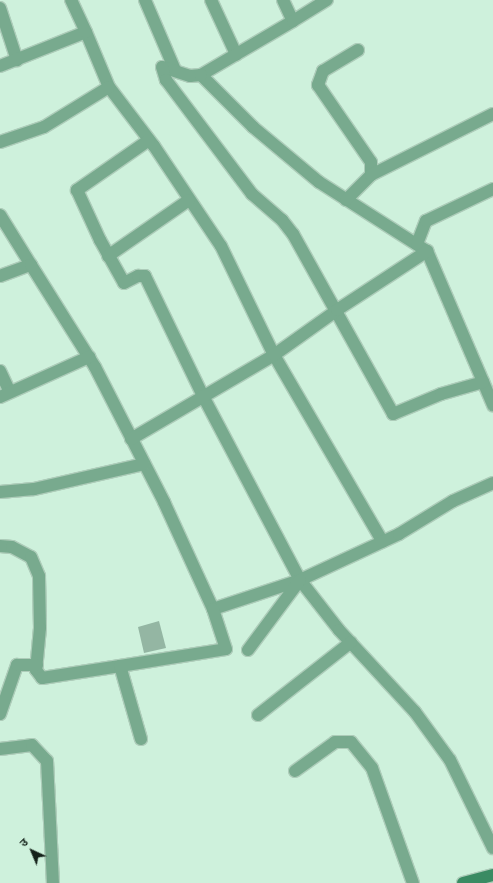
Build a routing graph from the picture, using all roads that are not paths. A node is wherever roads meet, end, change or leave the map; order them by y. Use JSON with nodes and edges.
{"nodes":[{"id":1,"x":71,"y":0,"type":"edge"},
{"id":2,"x":145,"y":0,"type":"edge"},
{"id":3,"x":211,"y":0,"type":"edge"},
{"id":4,"x":283,"y":0,"type":"edge"},
{"id":5,"x":327,"y":0,"type":"edge"},
{"id":6,"x":0,"y":8,"type":"edge"},
{"id":7,"x":293,"y":21,"type":"junction"},
{"id":8,"x":86,"y":32,"type":"junction"},
{"id":9,"x":358,"y":50,"type":"dead end"},
{"id":10,"x":236,"y":54,"type":"junction"},
{"id":11,"x":17,"y":60,"type":"junction"},
{"id":12,"x":0,"y":66,"type":"edge"},
{"id":13,"x":175,"y":70,"type":"junction"},
{"id":14,"x":201,"y":75,"type":"junction"},
{"id":15,"x":109,"y":87,"type":"junction"},
{"id":16,"x":493,"y":114,"type":"edge"},
{"id":17,"x":149,"y":140,"type":"junction"},
{"id":18,"x":0,"y":142,"type":"edge"},
{"id":19,"x":371,"y":175,"type":"junction"},
{"id":20,"x":493,"y":189,"type":"edge"},
{"id":21,"x":189,"y":200,"type":"junction"},
{"id":22,"x":346,"y":200,"type":"junction"},
{"id":23,"x":0,"y":215,"type":"edge"},
{"id":24,"x":417,"y":244,"type":"junction"},
{"id":25,"x":426,"y":251,"type":"junction"},
{"id":26,"x":108,"y":256,"type":"junction"},
{"id":27,"x":31,"y":265,"type":"junction"},
{"id":28,"x":0,"y":276,"type":"edge"},
{"id":29,"x":337,"y":310,"type":"junction"},
{"id":30,"x":274,"y":355,"type":"junction"},
{"id":31,"x":89,"y":357,"type":"junction"},
{"id":32,"x":0,"y":371,"type":"edge"},
{"id":33,"x":483,"y":382,"type":"junction"},
{"id":34,"x":5,"y":394,"type":"edge"},
{"id":35,"x":204,"y":396,"type":"junction"},
{"id":36,"x":493,"y":405,"type":"edge"},
{"id":37,"x":131,"y":438,"type":"junction"},
{"id":38,"x":144,"y":464,"type":"junction"},
{"id":39,"x":493,"y":483,"type":"edge"},
{"id":40,"x":0,"y":492,"type":"edge"},
{"id":41,"x":383,"y":542,"type":"junction"},
{"id":42,"x":0,"y":546,"type":"edge"},
{"id":43,"x":300,"y":580,"type":"junction"},
{"id":44,"x":213,"y":609,"type":"junction"},
{"id":45,"x":351,"y":642,"type":"junction"},
{"id":46,"x":248,"y":650,"type":"dead end"},
{"id":47,"x":37,"y":665,"type":"junction"},
{"id":48,"x":120,"y":666,"type":"junction"},
{"id":49,"x":0,"y":714,"type":"edge"},
{"id":50,"x":258,"y":715,"type":"dead end"},
{"id":51,"x":141,"y":739,"type":"dead end"},
{"id":52,"x":0,"y":749,"type":"edge"},
{"id":53,"x":295,"y":771,"type":"dead end"},
{"id":54,"x":493,"y":848,"type":"edge"},
{"id":55,"x":493,"y":876,"type":"edge"},
{"id":56,"x":53,"y":883,"type":"edge"},
{"id":57,"x":413,"y":883,"type":"edge"},
{"id":58,"x":463,"y":883,"type":"edge"}],
"edges":[{"from":1,"to":8,"type":"street"},
{"from":2,"to":13,"type":"street"},
{"from":3,"to":10,"type":"street"},
{"from":4,"to":7,"type":"street"},
{"from":5,"to":7,"type":"street"},
{"from":6,"to":11,"type":"street"},
{"from":7,"to":10,"type":"street"},
{"from":8,"to":11,"type":"street"},
{"from":8,"to":15,"type":"street"},
{"from":9,"to":19,"type":"street"},
{"from":10,"to":14,"type":"street"},
{"from":11,"to":12,"type":"street"},
{"from":13,"to":14,"type":"street"},
{"from":13,"to":29,"type":"street"},
{"from":14,"to":22,"type":"street"},
{"from":15,"to":17,"type":"street"},
{"from":15,"to":18,"type":"street"},
{"from":16,"to":19,"type":"street"},
{"from":17,"to":21,"type":"street"},
{"from":17,"to":26,"type":"street"},
{"from":19,"to":22,"type":"street"},
{"from":20,"to":24,"type":"street"},
{"from":21,"to":26,"type":"street"},
{"from":21,"to":30,"type":"street"},
{"from":22,"to":24,"type":"street"},
{"from":23,"to":27,"type":"street"},
{"from":24,"to":25,"type":"street"},
{"from":25,"to":29,"type":"street"},
{"from":25,"to":33,"type":"street"},
{"from":26,"to":35,"type":"street"},
{"from":27,"to":28,"type":"street"},
{"from":27,"to":31,"type":"street"},
{"from":29,"to":30,"type":"street"},
{"from":29,"to":33,"type":"street"},
{"from":30,"to":35,"type":"street"},
{"from":30,"to":41,"type":"street"},
{"from":31,"to":34,"type":"street"},
{"from":31,"to":37,"type":"street"},
{"from":32,"to":34,"type":"street"},
{"from":33,"to":36,"type":"street"},
{"from":35,"to":37,"type":"street"},
{"from":35,"to":43,"type":"street"},
{"from":37,"to":38,"type":"street"},
{"from":38,"to":40,"type":"street"},
{"from":38,"to":44,"type":"street"},
{"from":39,"to":41,"type":"street"},
{"from":41,"to":43,"type":"street"},
{"from":42,"to":47,"type":"street"},
{"from":43,"to":44,"type":"street"},
{"from":43,"to":45,"type":"street"},
{"from":43,"to":46,"type":"street"},
{"from":44,"to":48,"type":"street"},
{"from":45,"to":50,"type":"street"},
{"from":45,"to":54,"type":"street"},
{"from":47,"to":48,"type":"street"},
{"from":47,"to":49,"type":"street"},
{"from":48,"to":51,"type":"street"},
{"from":52,"to":56,"type":"street"},
{"from":53,"to":57,"type":"street"},
{"from":55,"to":58,"type":"street"}]}
